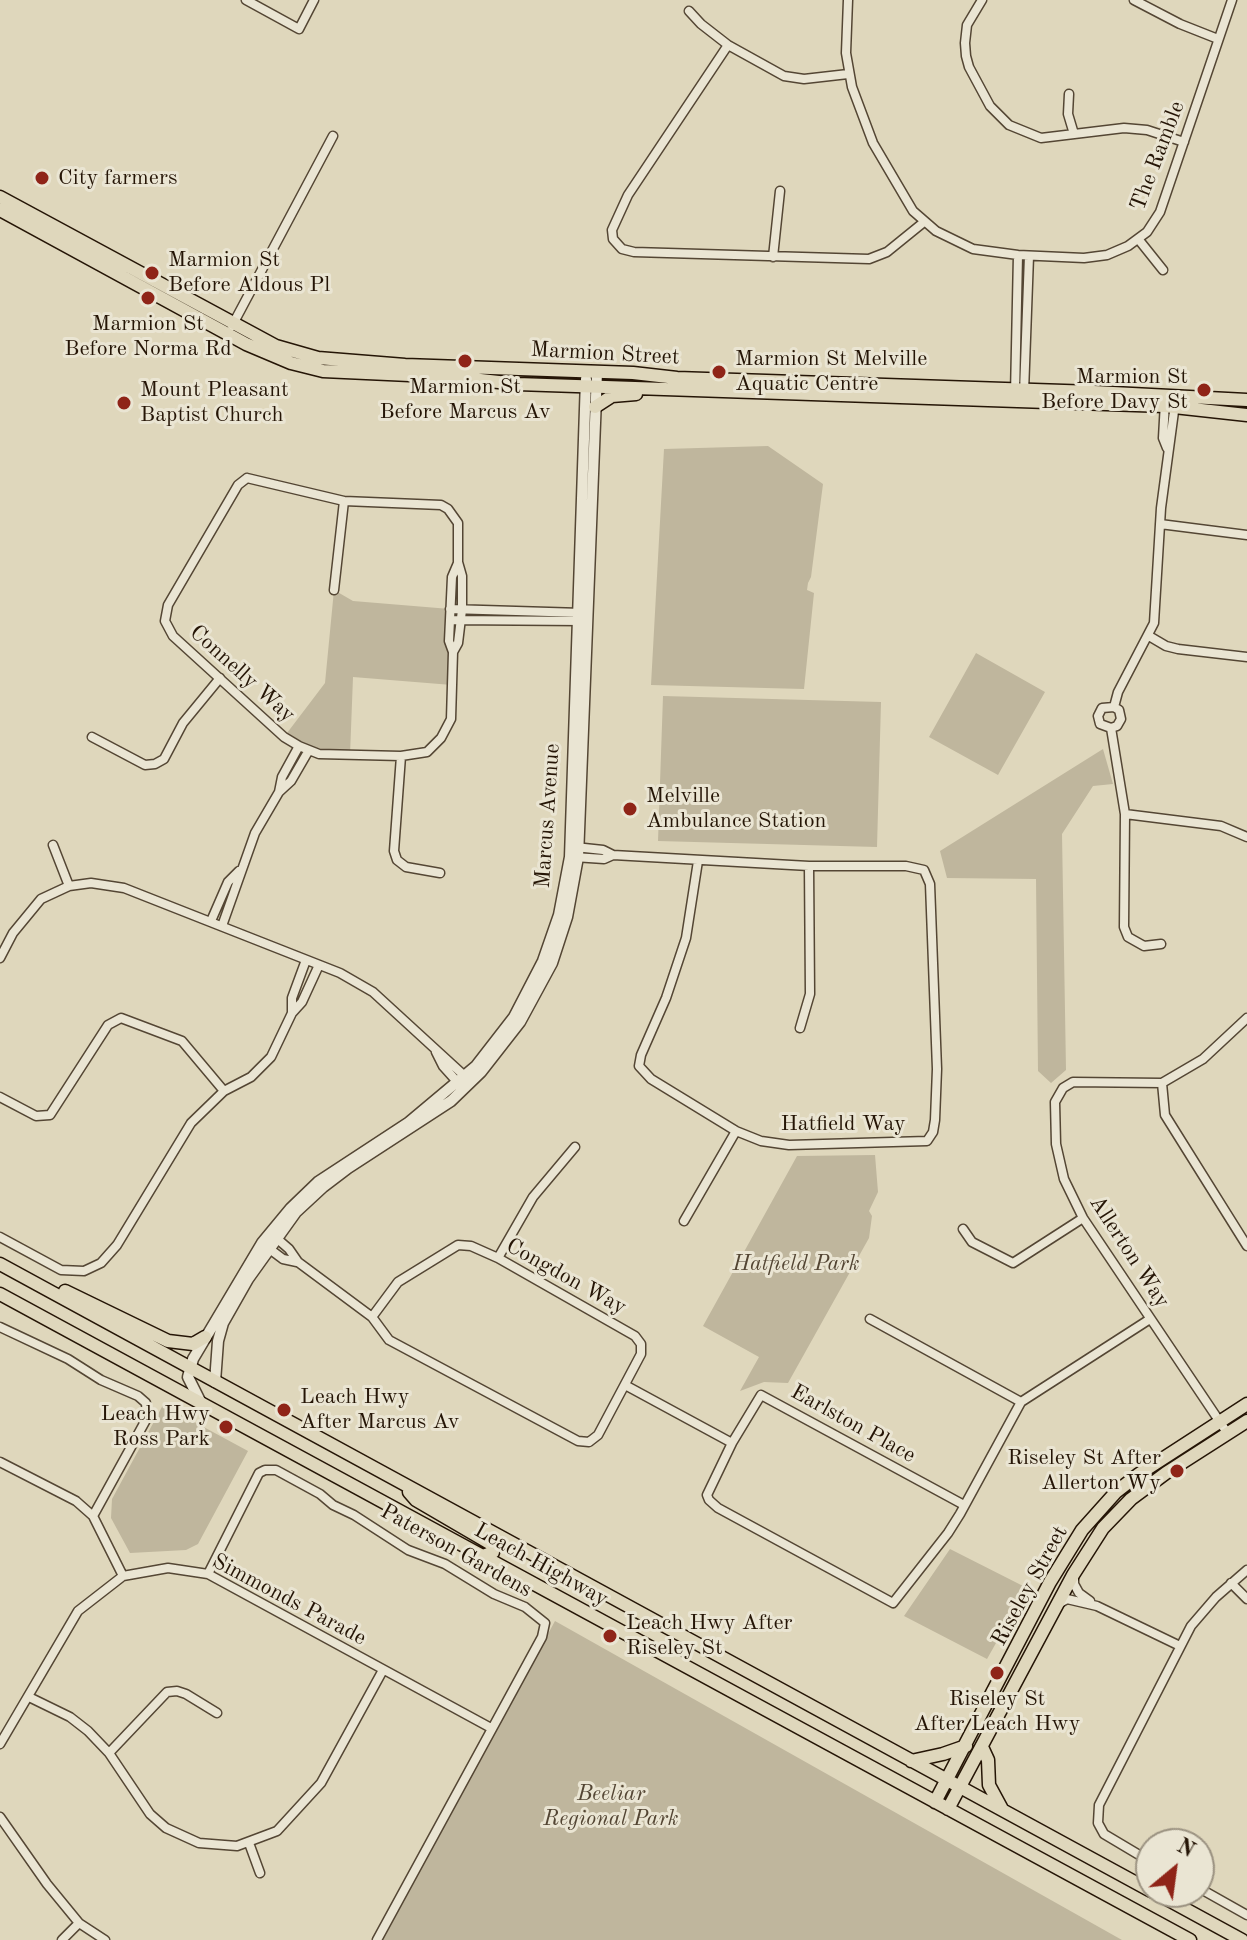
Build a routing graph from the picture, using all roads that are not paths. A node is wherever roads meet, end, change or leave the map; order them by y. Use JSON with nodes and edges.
{"nodes":[{"id":1,"x":246,"y":0,"type":"edge"},
{"id":2,"x":314,"y":0,"type":"edge"},
{"id":3,"x":848,"y":0,"type":"edge"},
{"id":4,"x":982,"y":0,"type":"edge"},
{"id":5,"x":1134,"y":0,"type":"edge"},
{"id":6,"x":1232,"y":0,"type":"edge"},
{"id":7,"x":689,"y":11,"type":"dead end"},
{"id":8,"x":1218,"y":39,"type":"junction"},
{"id":9,"x":728,"y":45,"type":"junction"},
{"id":10,"x":848,"y":74,"type":"junction"},
{"id":11,"x":1069,"y":94,"type":"dead end"},
{"id":12,"x":1074,"y":134,"type":"junction"},
{"id":13,"x":333,"y":136,"type":"dead end"},
{"id":14,"x":1184,"y":142,"type":"junction"},
{"id":15,"x":780,"y":191,"type":"dead end"},
{"id":16,"x":0,"y":197,"type":"edge"},
{"id":17,"x":0,"y":210,"type":"edge"},
{"id":18,"x":924,"y":222,"type":"junction"},
{"id":19,"x":1139,"y":240,"type":"junction"},
{"id":20,"x":1018,"y":255,"type":"junction"},
{"id":21,"x":1029,"y":256,"type":"junction"},
{"id":22,"x":773,"y":257,"type":"junction"},
{"id":23,"x":1163,"y":270,"type":"dead end"},
{"id":24,"x":230,"y":329,"type":"junction"},
{"id":25,"x":592,"y":372,"type":"junction"},
{"id":26,"x":591,"y":386,"type":"junction"},
{"id":27,"x":686,"y":389,"type":"junction"},
{"id":28,"x":1020,"y":395,"type":"junction"},
{"id":29,"x":1247,"y":400,"type":"edge"},
{"id":30,"x":1170,"y":401,"type":"junction"},
{"id":31,"x":595,"y":407,"type":"junction"},
{"id":32,"x":1247,"y":415,"type":"edge"},
{"id":33,"x":344,"y":501,"type":"junction"},
{"id":34,"x":1160,"y":524,"type":"junction"},
{"id":35,"x":1247,"y":535,"type":"edge"},
{"id":36,"x":458,"y":562,"type":"junction"},
{"id":37,"x":334,"y":590,"type":"dead end"},
{"id":38,"x":450,"y":609,"type":"junction"},
{"id":39,"x":462,"y":610,"type":"junction"},
{"id":40,"x":583,"y":617,"type":"junction"},
{"id":41,"x":450,"y":620,"type":"junction"},
{"id":42,"x":461,"y":621,"type":"junction"},
{"id":43,"x":1149,"y":636,"type":"junction"},
{"id":44,"x":453,"y":652,"type":"junction"},
{"id":45,"x":1247,"y":657,"type":"edge"},
{"id":46,"x":220,"y":678,"type":"junction"},
{"id":47,"x":1114,"y":707,"type":"junction"},
{"id":48,"x":1111,"y":728,"type":"junction"},
{"id":49,"x":92,"y":737,"type":"dead end"},
{"id":50,"x":299,"y":746,"type":"junction"},
{"id":51,"x":309,"y":750,"type":"junction"},
{"id":52,"x":401,"y":756,"type":"junction"},
{"id":53,"x":279,"y":792,"type":"junction"},
{"id":54,"x":1125,"y":814,"type":"junction"},
{"id":55,"x":1247,"y":837,"type":"edge"},
{"id":56,"x":53,"y":845,"type":"dead end"},
{"id":57,"x":574,"y":852,"type":"junction"},
{"id":58,"x":698,"y":861,"type":"junction"},
{"id":59,"x":809,"y":866,"type":"junction"},
{"id":60,"x":240,"y":870,"type":"junction"},
{"id":61,"x":440,"y":873,"type":"dead end"},
{"id":62,"x":69,"y":886,"type":"junction"},
{"id":63,"x":211,"y":921,"type":"junction"},
{"id":64,"x":222,"y":926,"type":"junction"},
{"id":65,"x":1161,"y":944,"type":"dead end"},
{"id":66,"x":0,"y":958,"type":"edge"},
{"id":67,"x":306,"y":960,"type":"junction"},
{"id":68,"x":319,"y":965,"type":"junction"},
{"id":69,"x":292,"y":1013,"type":"junction"},
{"id":70,"x":1247,"y":1018,"type":"edge"},
{"id":71,"x":800,"y":1028,"type":"dead end"},
{"id":72,"x":464,"y":1082,"type":"junction"},
{"id":73,"x":1162,"y":1083,"type":"junction"},
{"id":74,"x":224,"y":1091,"type":"junction"},
{"id":75,"x":0,"y":1097,"type":"edge"},
{"id":76,"x":736,"y":1131,"type":"junction"},
{"id":77,"x":575,"y":1147,"type":"dead end"},
{"id":78,"x":1083,"y":1218,"type":"junction"},
{"id":79,"x":684,"y":1221,"type":"dead end"},
{"id":80,"x":963,"y":1229,"type":"dead end"},
{"id":81,"x":273,"y":1235,"type":"junction"},
{"id":82,"x":0,"y":1237,"type":"edge"},
{"id":83,"x":265,"y":1245,"type":"junction"},
{"id":84,"x":1247,"y":1246,"type":"edge"},
{"id":85,"x":498,"y":1258,"type":"junction"},
{"id":86,"x":298,"y":1262,"type":"junction"},
{"id":87,"x":0,"y":1264,"type":"edge"},
{"id":88,"x":39,"y":1284,"type":"junction"},
{"id":89,"x":0,"y":1294,"type":"edge"},
{"id":90,"x":372,"y":1317,"type":"junction"},
{"id":91,"x":870,"y":1319,"type":"dead end"},
{"id":92,"x":1150,"y":1319,"type":"junction"},
{"id":93,"x":0,"y":1327,"type":"edge"},
{"id":94,"x":205,"y":1337,"type":"junction"},
{"id":95,"x":190,"y":1368,"type":"junction"},
{"id":96,"x":215,"y":1382,"type":"junction"},
{"id":97,"x":625,"y":1385,"type":"junction"},
{"id":98,"x":1021,"y":1402,"type":"junction"},
{"id":99,"x":201,"y":1403,"type":"junction"},
{"id":100,"x":1247,"y":1404,"type":"edge"},
{"id":101,"x":1220,"y":1421,"type":"junction"},
{"id":102,"x":1247,"y":1421,"type":"edge"},
{"id":103,"x":1228,"y":1434,"type":"junction"},
{"id":104,"x":732,"y":1443,"type":"junction"},
{"id":105,"x":0,"y":1462,"type":"edge"},
{"id":106,"x":404,"y":1485,"type":"junction"},
{"id":107,"x":964,"y":1505,"type":"junction"},
{"id":108,"x":93,"y":1516,"type":"junction"},
{"id":109,"x":483,"y":1556,"type":"junction"},
{"id":110,"x":552,"y":1565,"type":"junction"},
{"id":111,"x":1247,"y":1570,"type":"edge"},
{"id":112,"x":1075,"y":1572,"type":"junction"},
{"id":113,"x":208,"y":1574,"type":"junction"},
{"id":114,"x":123,"y":1576,"type":"junction"},
{"id":115,"x":1231,"y":1583,"type":"junction"},
{"id":116,"x":540,"y":1588,"type":"junction"},
{"id":117,"x":1247,"y":1599,"type":"edge"},
{"id":118,"x":1058,"y":1604,"type":"junction"},
{"id":119,"x":1097,"y":1606,"type":"junction"},
{"id":120,"x":1180,"y":1646,"type":"junction"},
{"id":121,"x":383,"y":1670,"type":"junction"},
{"id":122,"x":29,"y":1697,"type":"junction"},
{"id":123,"x":217,"y":1713,"type":"dead end"},
{"id":124,"x":491,"y":1728,"type":"junction"},
{"id":125,"x":1,"y":1740,"type":"edge"},
{"id":126,"x":966,"y":1746,"type":"junction"},
{"id":127,"x":982,"y":1747,"type":"junction"},
{"id":128,"x":109,"y":1753,"type":"junction"},
{"id":129,"x":911,"y":1761,"type":"junction"},
{"id":130,"x":948,"y":1780,"type":"junction"},
{"id":131,"x":960,"y":1787,"type":"junction"},
{"id":132,"x":935,"y":1802,"type":"junction"},
{"id":133,"x":948,"y":1809,"type":"junction"},
{"id":134,"x":1002,"y":1809,"type":"junction"},
{"id":135,"x":0,"y":1817,"type":"edge"},
{"id":136,"x":249,"y":1843,"type":"junction"},
{"id":137,"x":1135,"y":1853,"type":"edge"},
{"id":138,"x":260,"y":1873,"type":"dead end"},
{"id":139,"x":1135,"y":1882,"type":"edge"},
{"id":140,"x":1215,"y":1897,"type":"edge"},
{"id":141,"x":1183,"y":1908,"type":"edge"},
{"id":142,"x":1247,"y":1915,"type":"edge"},
{"id":143,"x":79,"y":1923,"type":"junction"},
{"id":144,"x":62,"y":1940,"type":"edge"},
{"id":145,"x":105,"y":1940,"type":"edge"},
{"id":146,"x":377,"y":1940,"type":"edge"},
{"id":147,"x":1190,"y":1940,"type":"edge"},
{"id":148,"x":1242,"y":1940,"type":"edge"}],
"edges":[{"from":1,"to":2,"type":"street"},
{"from":3,"to":10,"type":"street","name":"The Ramble"},
{"from":4,"to":12,"type":"street"},
{"from":5,"to":8,"type":"street"},
{"from":6,"to":8,"type":"street","name":"The Ramble"},
{"from":7,"to":9,"type":"street"},
{"from":8,"to":14,"type":"street","name":"The Ramble"},
{"from":9,"to":10,"type":"street"},
{"from":9,"to":22,"type":"street"},
{"from":10,"to":18,"type":"street","name":"The Ramble"},
{"from":11,"to":12,"type":"street"},
{"from":12,"to":14,"type":"street"},
{"from":13,"to":24,"type":"street"},
{"from":14,"to":19,"type":"street","name":"The Ramble"},
{"from":15,"to":22,"type":"street"},
{"from":16,"to":24,"type":"main road","name":"Marmion Street"},
{"from":17,"to":24,"type":"main road","name":"Marmion Street"},
{"from":18,"to":20,"type":"street","name":"The Ramble"},
{"from":18,"to":22,"type":"street"},
{"from":19,"to":21,"type":"street","name":"The Ramble"},
{"from":19,"to":23,"type":"street"},
{"from":20,"to":21,"type":"street","name":"The Ramble"},
{"from":20,"to":28,"type":"street"},
{"from":21,"to":28,"type":"street"},
{"from":24,"to":25,"type":"main road","name":"Marmion Street"},
{"from":24,"to":26,"type":"main road","name":"Marmion Street"},
{"from":25,"to":26,"type":"street","name":"Marcus Avenue"},
{"from":25,"to":28,"type":"main road","name":"Marmion Street"},
{"from":26,"to":27,"type":"main road","name":"Marmion Street"},
{"from":26,"to":31,"type":"street","name":"Marcus Avenue"},
{"from":26,"to":40,"type":"street","name":"Marcus Avenue"},
{"from":27,"to":28,"type":"main road","name":"Marmion Street"},
{"from":27,"to":31,"type":"main road"},
{"from":28,"to":30,"type":"main road","name":"Marmion Street"},
{"from":29,"to":30,"type":"main road","name":"Marmion Street"},
{"from":30,"to":32,"type":"main road","name":"Marmion Street"},
{"from":30,"to":34,"type":"street"},
{"from":31,"to":40,"type":"street","name":"Marcus Avenue"},
{"from":33,"to":36,"type":"street","name":"Connelly Way"},
{"from":33,"to":37,"type":"street"},
{"from":33,"to":46,"type":"street","name":"Connelly Way"},
{"from":34,"to":35,"type":"street"},
{"from":34,"to":43,"type":"street"},
{"from":36,"to":38,"type":"street","name":"Connelly Way"},
{"from":36,"to":39,"type":"street","name":"Connelly Way"},
{"from":38,"to":39,"type":"street"},
{"from":38,"to":41,"type":"street","name":"Connelly Way"},
{"from":39,"to":40,"type":"street"},
{"from":39,"to":42,"type":"street","name":"Connelly Way"},
{"from":40,"to":42,"type":"street"},
{"from":40,"to":57,"type":"street","name":"Marcus Avenue"},
{"from":41,"to":42,"type":"street"},
{"from":41,"to":44,"type":"street","name":"Connelly Way"},
{"from":42,"to":44,"type":"street","name":"Connelly Way"},
{"from":43,"to":45,"type":"street"},
{"from":43,"to":47,"type":"street"},
{"from":44,"to":52,"type":"street","name":"Connelly Way"},
{"from":46,"to":49,"type":"street"},
{"from":46,"to":50,"type":"street","name":"Connelly Way"},
{"from":47,"to":48,"type":"street"},
{"from":47,"to":48,"type":"street"},
{"from":48,"to":54,"type":"street"},
{"from":50,"to":51,"type":"street","name":"Connelly Way"},
{"from":50,"to":53,"type":"street"},
{"from":51,"to":52,"type":"street","name":"Connelly Way"},
{"from":51,"to":53,"type":"street"},
{"from":52,"to":61,"type":"street"},
{"from":53,"to":60,"type":"street"},
{"from":54,"to":55,"type":"street"},
{"from":54,"to":65,"type":"street"},
{"from":56,"to":62,"type":"street"},
{"from":57,"to":58,"type":"street","name":"Hatfield Way"},
{"from":57,"to":72,"type":"street","name":"Marcus Avenue"},
{"from":58,"to":59,"type":"street","name":"Hatfield Way"},
{"from":58,"to":76,"type":"street","name":"Hatfield Way"},
{"from":59,"to":71,"type":"street"},
{"from":59,"to":76,"type":"street","name":"Hatfield Way"},
{"from":60,"to":63,"type":"street"},
{"from":60,"to":64,"type":"street"},
{"from":62,"to":63,"type":"street"},
{"from":62,"to":66,"type":"street"},
{"from":63,"to":64,"type":"street"},
{"from":64,"to":67,"type":"street"},
{"from":67,"to":68,"type":"street"},
{"from":67,"to":69,"type":"street"},
{"from":68,"to":69,"type":"street"},
{"from":68,"to":72,"type":"street"},
{"from":69,"to":74,"type":"street"},
{"from":70,"to":73,"type":"street"},
{"from":72,"to":81,"type":"street","name":"Marcus Avenue"},
{"from":73,"to":78,"type":"street","name":"Allerton Way"},
{"from":73,"to":84,"type":"street"},
{"from":74,"to":75,"type":"street"},
{"from":74,"to":82,"type":"street"},
{"from":76,"to":79,"type":"street"},
{"from":77,"to":85,"type":"street"},
{"from":78,"to":80,"type":"street"},
{"from":78,"to":92,"type":"street","name":"Allerton Way"},
{"from":81,"to":83,"type":"street","name":"Marcus Avenue"},
{"from":81,"to":86,"type":"street","name":"Congdon Way"},
{"from":83,"to":86,"type":"street","name":"Congdon Way"},
{"from":83,"to":94,"type":"street","name":"Marcus Avenue"},
{"from":83,"to":96,"type":"street","name":"Marcus Avenue"},
{"from":85,"to":90,"type":"street","name":"Congdon Way"},
{"from":85,"to":97,"type":"street","name":"Congdon Way"},
{"from":86,"to":90,"type":"street","name":"Congdon Way"},
{"from":87,"to":88,"type":"main road","name":"Leach Highway"},
{"from":88,"to":94,"type":"main road"},
{"from":88,"to":95,"type":"main road","name":"Leach Highway"},
{"from":89,"to":99,"type":"main road","name":"Leach Highway"},
{"from":90,"to":97,"type":"street","name":"Congdon Way"},
{"from":91,"to":98,"type":"street"},
{"from":92,"to":98,"type":"street"},
{"from":92,"to":101,"type":"street","name":"Allerton Way"},
{"from":93,"to":108,"type":"street"},
{"from":94,"to":95,"type":"street","name":"Marcus Avenue"},
{"from":95,"to":96,"type":"main road","name":"Leach Highway"},
{"from":95,"to":99,"type":"street"},
{"from":96,"to":106,"type":"main road","name":"Leach Highway"},
{"from":97,"to":104,"type":"street"},
{"from":98,"to":107,"type":"street"},
{"from":99,"to":109,"type":"main road","name":"Leach Highway"},
{"from":100,"to":101,"type":"main road","name":"Riseley Street"},
{"from":101,"to":103,"type":"street","name":"Allerton Way"},
{"from":101,"to":126,"type":"main road","name":"Riseley Street"},
{"from":102,"to":103,"type":"main road","name":"Riseley Street"},
{"from":103,"to":112,"type":"main road","name":"Riseley Street"},
{"from":104,"to":107,"type":"street","name":"Earlston Place"},
{"from":104,"to":107,"type":"street","name":"Earlston Place"},
{"from":105,"to":108,"type":"street"},
{"from":106,"to":109,"type":"main road"},
{"from":106,"to":110,"type":"main road","name":"Leach Highway"},
{"from":108,"to":114,"type":"street"},
{"from":109,"to":116,"type":"main road","name":"Leach Highway"},
{"from":110,"to":116,"type":"main road"},
{"from":110,"to":129,"type":"main road","name":"Leach Highway"},
{"from":111,"to":115,"type":"street"},
{"from":112,"to":118,"type":"main road","name":"Riseley Street"},
{"from":112,"to":119,"type":"street"},
{"from":113,"to":114,"type":"street","name":"Simmonds Parade"},
{"from":113,"to":121,"type":"street","name":"Simmonds Parade"},
{"from":113,"to":124,"type":"street","name":"Paterson Gardens"},
{"from":114,"to":122,"type":"street","name":"Simmonds Parade"},
{"from":115,"to":117,"type":"street"},
{"from":115,"to":120,"type":"street"},
{"from":116,"to":132,"type":"main road","name":"Leach Highway"},
{"from":118,"to":119,"type":"street"},
{"from":118,"to":127,"type":"main road","name":"Riseley Street"},
{"from":119,"to":120,"type":"street"},
{"from":120,"to":137,"type":"street"},
{"from":121,"to":124,"type":"street","name":"Simmonds Parade"},
{"from":121,"to":136,"type":"street"},
{"from":122,"to":125,"type":"street","name":"Simmonds Parade"},
{"from":122,"to":128,"type":"street"},
{"from":123,"to":128,"type":"street"},
{"from":124,"to":146,"type":"street","name":"Paterson Gardens"},
{"from":126,"to":129,"type":"main road"},
{"from":126,"to":130,"type":"main road","name":"Riseley Street"},
{"from":127,"to":131,"type":"main road","name":"Riseley Street"},
{"from":127,"to":134,"type":"main road"},
{"from":128,"to":136,"type":"street"},
{"from":129,"to":130,"type":"main road","name":"Leach Highway"},
{"from":130,"to":131,"type":"main road","name":"Leach Highway"},
{"from":130,"to":132,"type":"main road","name":"Riseley Street"},
{"from":131,"to":133,"type":"main road","name":"Riseley Street"},
{"from":131,"to":134,"type":"main road","name":"Leach Highway"},
{"from":132,"to":133,"type":"main road","name":"Leach Highway"},
{"from":133,"to":147,"type":"main road","name":"Leach Highway"},
{"from":134,"to":139,"type":"main road","name":"Leach Highway"},
{"from":135,"to":143,"type":"street"},
{"from":136,"to":138,"type":"street"},
{"from":140,"to":142,"type":"street"},
{"from":141,"to":148,"type":"main road","name":"Leach Highway"},
{"from":143,"to":144,"type":"street"},
{"from":143,"to":145,"type":"street"}]}
